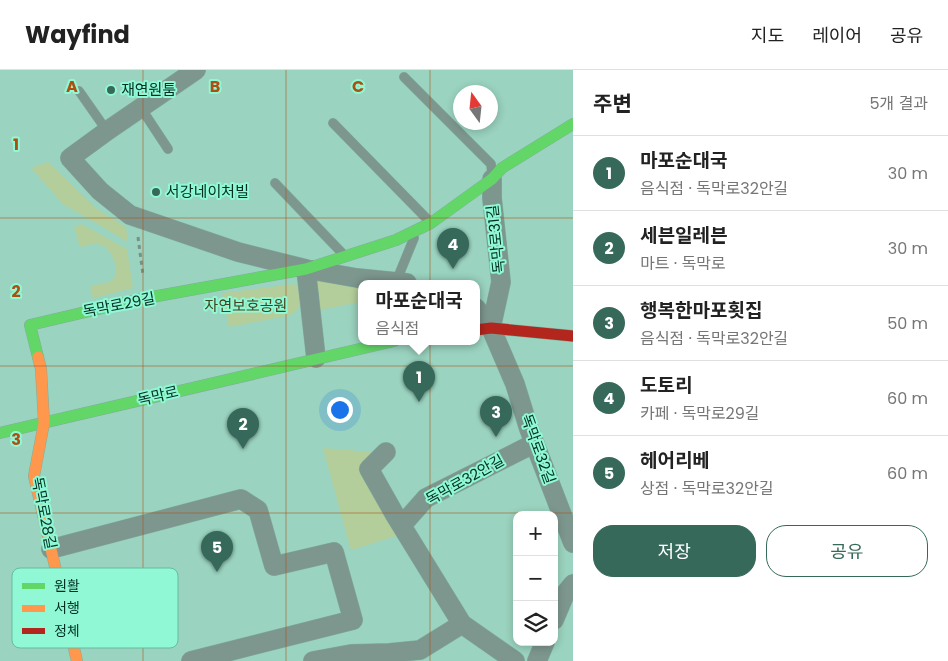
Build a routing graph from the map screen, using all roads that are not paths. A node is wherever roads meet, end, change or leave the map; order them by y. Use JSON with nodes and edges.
{"nodes":[{"id":1,"x":196,"y":70,"type":"edge"},
{"id":2,"x":404,"y":77,"type":"dead end"},
{"id":3,"x":79,"y":91,"type":"dead end"},
{"id":4,"x":141,"y":108,"type":"junction"},
{"id":5,"x":333,"y":123,"type":"dead end"},
{"id":6,"x":573,"y":124,"type":"edge"},
{"id":7,"x":107,"y":131,"type":"junction"},
{"id":8,"x":168,"y":149,"type":"dead end"},
{"id":9,"x":492,"y":179,"type":"junction"},
{"id":10,"x":275,"y":183,"type":"dead end"},
{"id":11,"x":432,"y":223,"type":"junction"},
{"id":12,"x":417,"y":230,"type":"junction"},
{"id":13,"x":345,"y":256,"type":"junction"},
{"id":14,"x":306,"y":269,"type":"junction"},
{"id":15,"x":381,"y":280,"type":"edge"},
{"id":16,"x":403,"y":280,"type":"edge"},
{"id":17,"x":484,"y":329,"type":"edge"},
{"id":18,"x":573,"y":336,"type":"edge"},
{"id":19,"x":376,"y":345,"type":"edge"},
{"id":20,"x":316,"y":358,"type":"junction"},
{"id":21,"x":44,"y":423,"type":"junction"},
{"id":22,"x":0,"y":433,"type":"edge"},
{"id":23,"x":535,"y":444,"type":"junction"},
{"id":24,"x":386,"y":452,"type":"dead end"},
{"id":25,"x":402,"y":526,"type":"junction"},
{"id":26,"x":573,"y":543,"type":"edge"},
{"id":27,"x":50,"y":549,"type":"junction"},
{"id":28,"x":55,"y":568,"type":"edge"},
{"id":29,"x":573,"y":584,"type":"edge"},
{"id":30,"x":558,"y":611,"type":"edge"},
{"id":31,"x":462,"y":624,"type":"junction"},
{"id":32,"x":543,"y":646,"type":"edge"},
{"id":33,"x":74,"y":648,"type":"edge"},
{"id":34,"x":374,"y":657,"type":"edge"},
{"id":35,"x":77,"y":661,"type":"edge"},
{"id":36,"x":191,"y":661,"type":"edge"},
{"id":37,"x":313,"y":661,"type":"edge"},
{"id":38,"x":515,"y":661,"type":"edge"},
{"id":39,"x":537,"y":661,"type":"edge"}],
"edges":[{"from":1,"to":4,"type":"street","name":"독막로29길"},
{"from":2,"to":9,"type":"lane","name":"독막로31길"},
{"from":3,"to":7,"type":"lane"},
{"from":4,"to":7,"type":"street","name":"독막로29길"},
{"from":4,"to":8,"type":"lane"},
{"from":5,"to":11,"type":"lane"},
{"from":6,"to":9,"type":"street"},
{"from":7,"to":14,"type":"street","name":"독막로29길"},
{"from":9,"to":11,"type":"street"},
{"from":9,"to":17,"type":"street","name":"독막로31길"},
{"from":10,"to":13,"type":"lane"},
{"from":11,"to":12,"type":"street"},
{"from":12,"to":13,"type":"street"},
{"from":12,"to":16,"type":"lane"},
{"from":13,"to":14,"type":"street"},
{"from":14,"to":15,"type":"street","name":"독막로29길"},
{"from":14,"to":20,"type":"street"},
{"from":14,"to":21,"type":"street","name":"독막로29길"},
{"from":17,"to":18,"type":"street"},
{"from":17,"to":23,"type":"street","name":"독막로32길"},
{"from":19,"to":20,"type":"street","name":"독막로"},
{"from":20,"to":21,"type":"street","name":"독막로"},
{"from":21,"to":22,"type":"street","name":"독막로"},
{"from":21,"to":27,"type":"street","name":"독막로28길"},
{"from":23,"to":25,"type":"street","name":"독막로32안길"},
{"from":23,"to":26,"type":"street","name":"독막로32길"},
{"from":24,"to":25,"type":"street"},
{"from":25,"to":31,"type":"street"},
{"from":27,"to":28,"type":"street","name":"독막로28길"},
{"from":27,"to":36,"type":"street"},
{"from":29,"to":30,"type":"street"},
{"from":31,"to":34,"type":"street"},
{"from":31,"to":38,"type":"street"},
{"from":32,"to":39,"type":"street"},
{"from":33,"to":35,"type":"street","name":"독막로28길"},
{"from":34,"to":37,"type":"street"}]}
